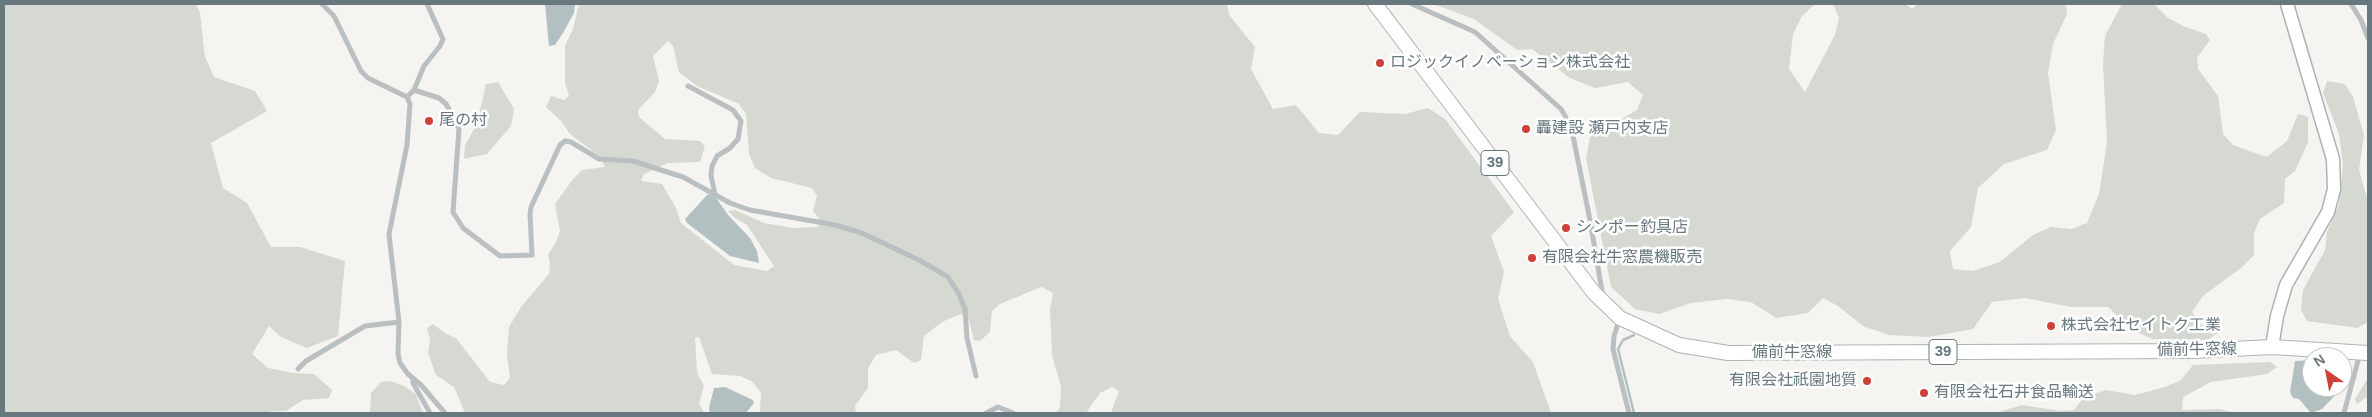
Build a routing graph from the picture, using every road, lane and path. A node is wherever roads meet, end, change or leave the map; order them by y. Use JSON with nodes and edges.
{"nodes":[{"id":1,"x":322,"y":4,"type":"edge"},
{"id":2,"x":427,"y":4,"type":"edge"},
{"id":3,"x":1376,"y":4,"type":"edge"},
{"id":4,"x":1412,"y":4,"type":"edge"},
{"id":5,"x":2287,"y":4,"type":"edge"},
{"id":6,"x":2351,"y":4,"type":"edge"},
{"id":7,"x":2368,"y":38,"type":"edge"},
{"id":8,"x":688,"y":86,"type":"dead end"},
{"id":9,"x":414,"y":90,"type":"junction"},
{"id":10,"x":407,"y":97,"type":"junction"},
{"id":11,"x":716,"y":194,"type":"junction"},
{"id":12,"x":1604,"y":305,"type":"junction"},
{"id":13,"x":1620,"y":318,"type":"junction"},
{"id":14,"x":399,"y":322,"type":"junction"},
{"id":15,"x":2272,"y":347,"type":"junction"},
{"id":16,"x":2364,"y":352,"type":"edge"},
{"id":17,"x":298,"y":369,"type":"dead end"},
{"id":18,"x":976,"y":376,"type":"dead end"},
{"id":19,"x":413,"y":379,"type":"junction"},
{"id":20,"x":430,"y":413,"type":"edge"},
{"id":21,"x":445,"y":413,"type":"edge"},
{"id":22,"x":986,"y":413,"type":"edge"},
{"id":23,"x":1013,"y":413,"type":"edge"},
{"id":24,"x":1629,"y":413,"type":"edge"},
{"id":25,"x":2344,"y":413,"type":"edge"}],
"edges":[{"from":1,"to":10,"type":"street"},
{"from":2,"to":9,"type":"street"},
{"from":3,"to":12,"type":"main road","name":"備前牛窓線","number":"39"},
{"from":4,"to":12,"type":"street"},
{"from":5,"to":15,"type":"street"},
{"from":6,"to":7,"type":"street"},
{"from":8,"to":11,"type":"street"},
{"from":9,"to":10,"type":"street"},
{"from":9,"to":11,"type":"street"},
{"from":10,"to":14,"type":"street"},
{"from":11,"to":18,"type":"street"},
{"from":12,"to":13,"type":"main road","name":"備前牛窓線","number":"39"},
{"from":13,"to":15,"type":"main road","name":"備前牛窓線","number":"39"},
{"from":13,"to":24,"type":"street"},
{"from":14,"to":17,"type":"street"},
{"from":14,"to":19,"type":"street"},
{"from":15,"to":16,"type":"main road","name":"備前牛窓線","number":"39"},
{"from":16,"to":25,"type":"street"},
{"from":19,"to":20,"type":"street"},
{"from":19,"to":21,"type":"street"},
{"from":22,"to":23,"type":"street"}]}
